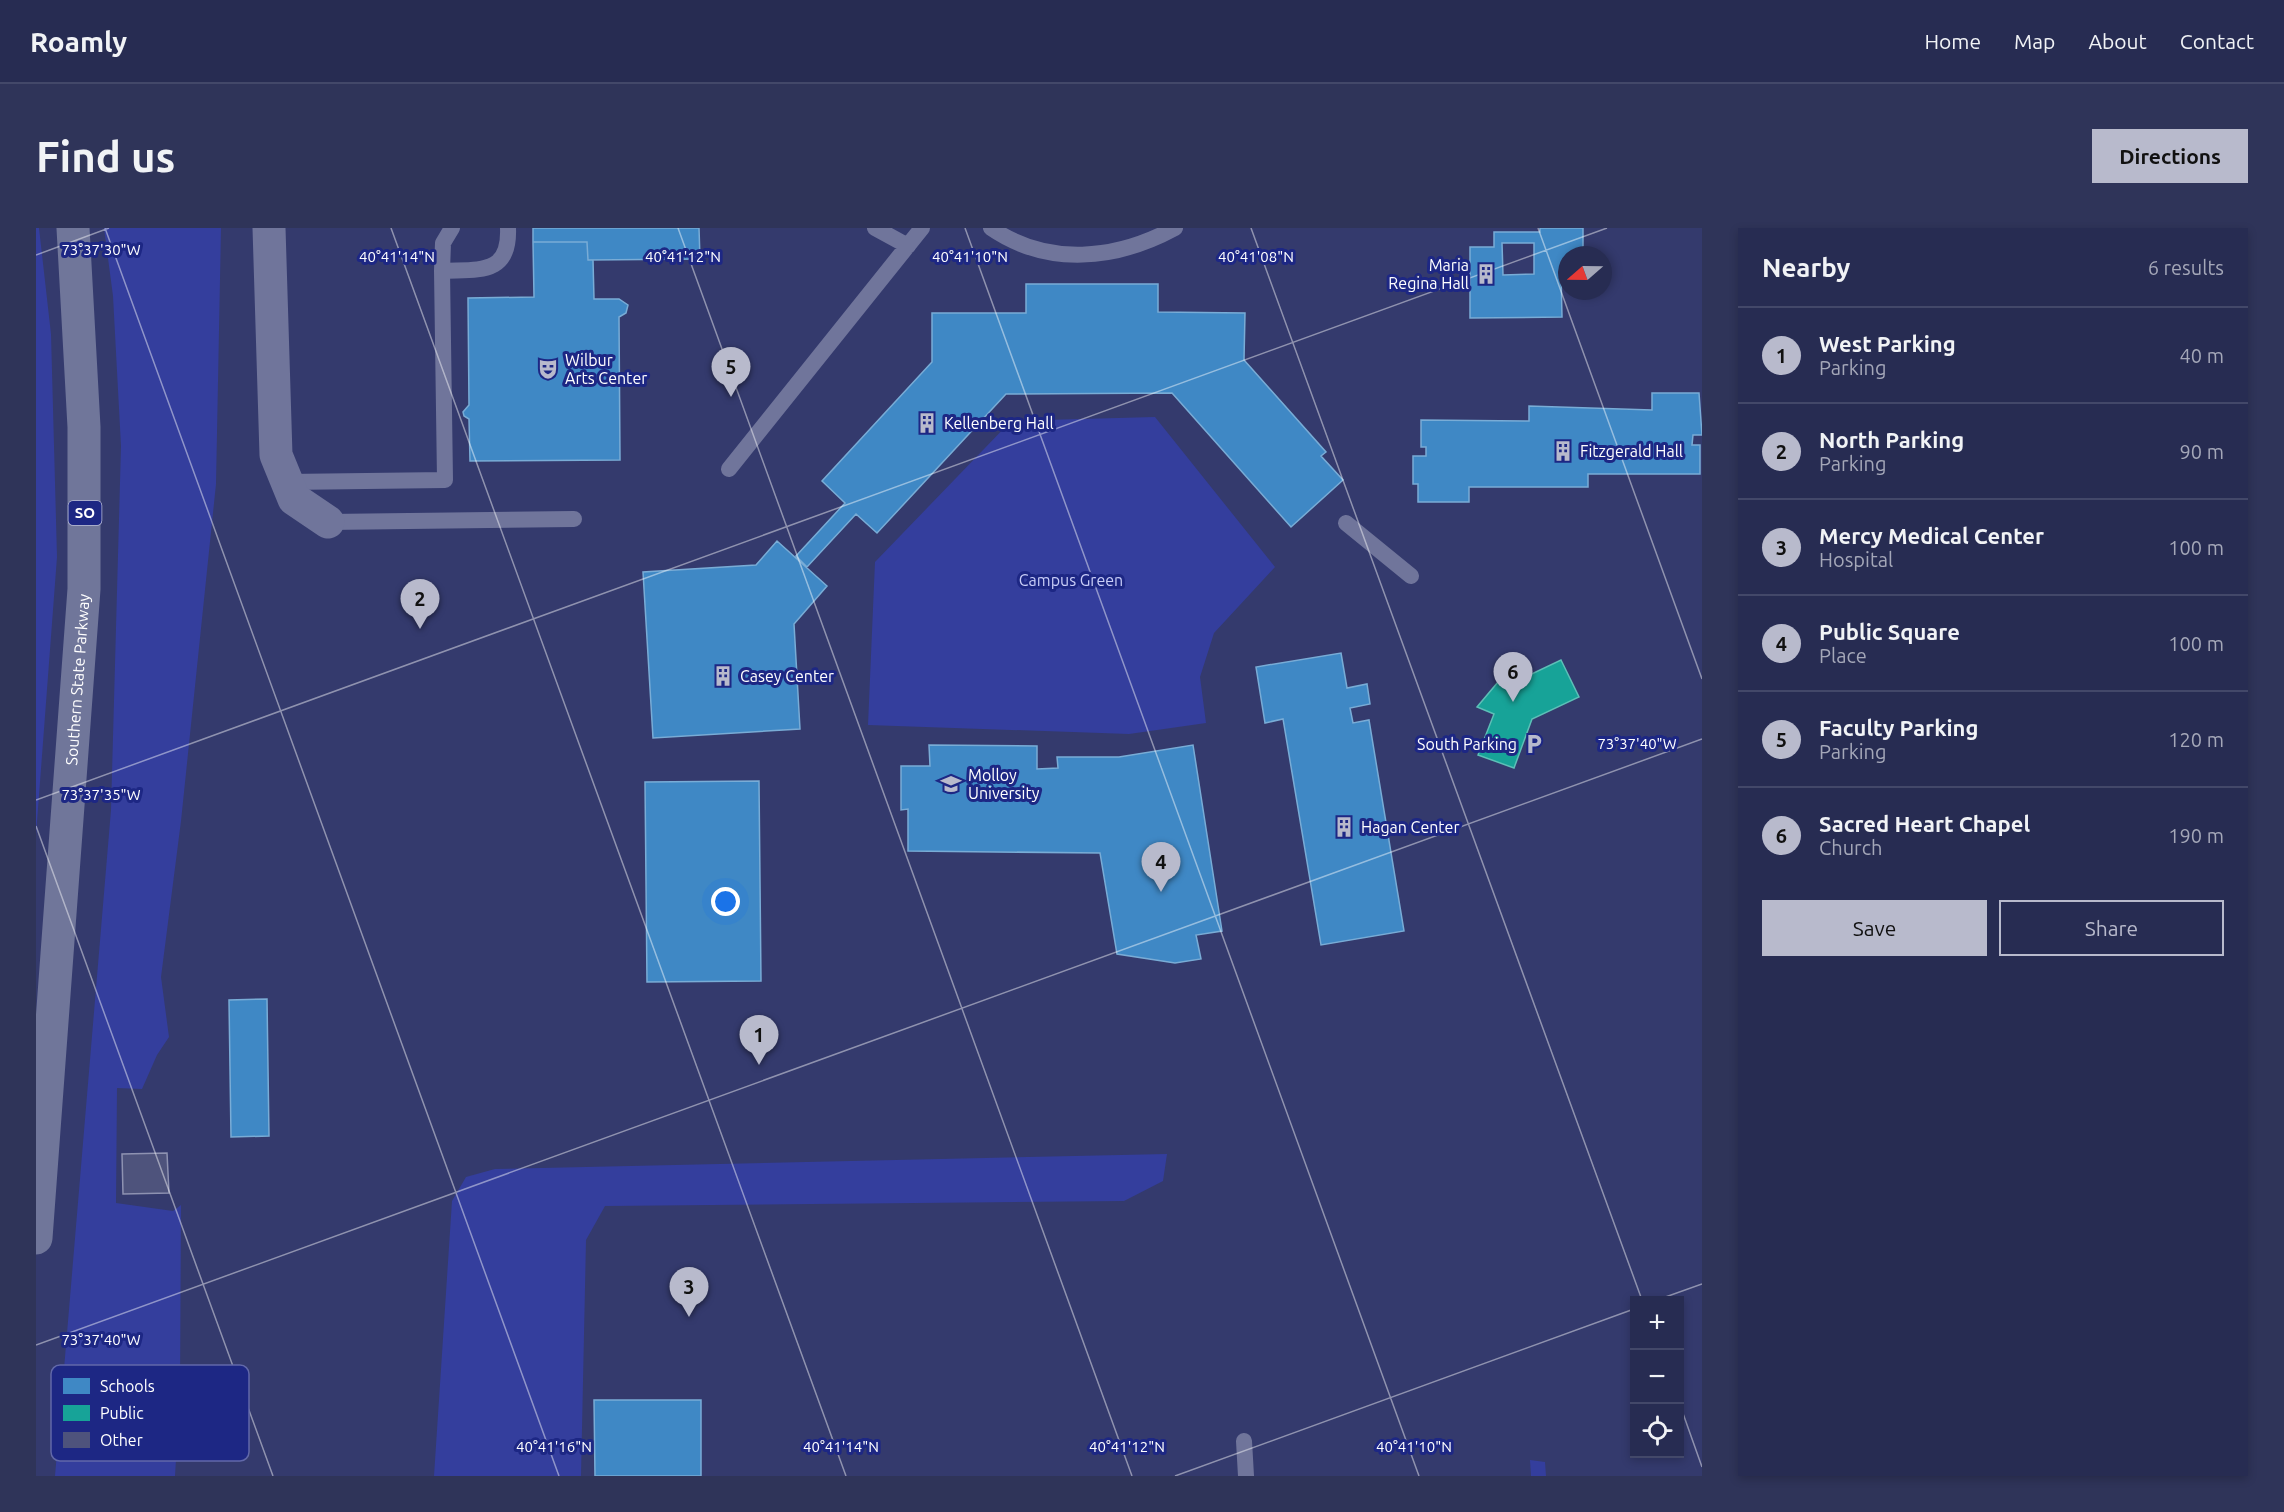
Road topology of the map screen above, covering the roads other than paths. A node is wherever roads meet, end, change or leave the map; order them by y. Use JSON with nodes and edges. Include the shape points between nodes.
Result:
{"nodes":[{"id":1,"x":73,"y":228,"type":"edge"},
{"id":2,"x":269,"y":228,"type":"edge"},
{"id":3,"x":452,"y":228,"type":"edge"},
{"id":4,"x":508,"y":228,"type":"edge"},
{"id":5,"x":875,"y":228,"type":"edge"},
{"id":6,"x":922,"y":228,"type":"edge"},
{"id":7,"x":991,"y":228,"type":"edge"},
{"id":8,"x":1175,"y":228,"type":"edge"},
{"id":9,"x":908,"y":246,"type":"junction"},
{"id":10,"x":442,"y":271,"type":"junction"},
{"id":11,"x":729,"y":469,"type":"dead end"},
{"id":12,"x":287,"y":482,"type":"junction"},
{"id":13,"x":574,"y":519,"type":"dead end"},
{"id":14,"x":328,"y":522,"type":"joint"},
{"id":15,"x":1346,"y":523,"type":"dead end"},
{"id":16,"x":1411,"y":576,"type":"dead end"},
{"id":17,"x":36,"y":1238,"type":"edge"},
{"id":18,"x":1244,"y":1441,"type":"dead end"},
{"id":19,"x":1246,"y":1476,"type":"edge"}],
"edges":[{"from":1,"to":17,"type":"highway","name":"Southern State Parkway","number":"SO","via":[[84,427],[84,589]]},
{"from":2,"to":12,"type":"street","via":[[276,455]]},
{"from":3,"to":10,"type":"lane","via":[[442,243]]},
{"from":4,"to":10,"type":"lane","via":[[503,260],[490,269]]},
{"from":5,"to":9,"type":"lane"},
{"from":6,"to":9,"type":"lane"},
{"from":7,"to":8,"type":"lane","via":[[1009,241],[1064,256],[1121,252]]},
{"from":9,"to":11,"type":"lane"},
{"from":10,"to":12,"type":"lane","via":[[445,480]]},
{"from":12,"to":14,"type":"street","via":[[294,499]]},
{"from":13,"to":14,"type":"lane"},
{"from":15,"to":16,"type":"lane"},
{"from":18,"to":19,"type":"lane"}]}
